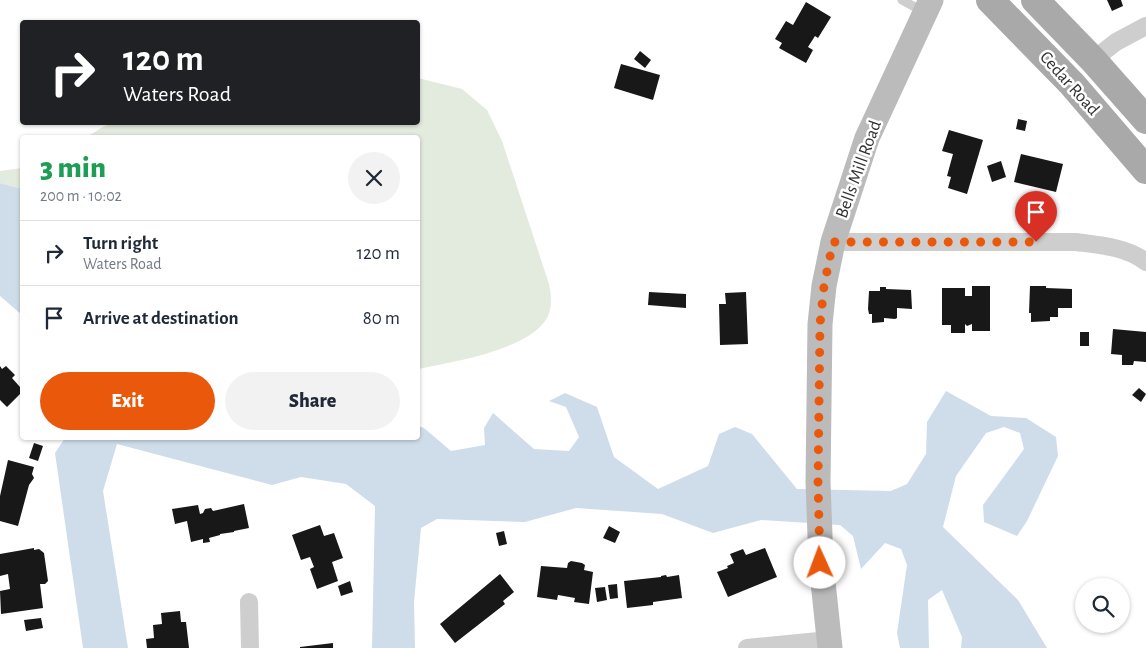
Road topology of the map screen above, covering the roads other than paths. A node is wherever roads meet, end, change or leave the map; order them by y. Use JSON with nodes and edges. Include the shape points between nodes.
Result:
{"nodes":[{"id":1,"x":902,"y":0,"type":"edge"},
{"id":2,"x":990,"y":0,"type":"edge"},
{"id":3,"x":1035,"y":0,"type":"edge"},
{"id":4,"x":928,"y":6,"type":"edge"},
{"id":5,"x":1146,"y":26,"type":"edge"},
{"id":6,"x":1093,"y":60,"type":"junction"},
{"id":7,"x":1146,"y":120,"type":"edge"},
{"id":8,"x":1146,"y":170,"type":"edge"},
{"id":9,"x":833,"y":242,"type":"junction"},
{"id":10,"x":1146,"y":262,"type":"edge"},
{"id":11,"x":248,"y":602,"type":"dead end"},
{"id":12,"x":829,"y":644,"type":"edge"},
{"id":13,"x":250,"y":648,"type":"edge"},
{"id":14,"x":747,"y":648,"type":"edge"}],
"edges":[{"from":1,"to":4,"type":"lane"},
{"from":2,"to":8,"type":"main road","name":"Cedar Road","via":[[1072,84]]},
{"from":3,"to":6,"type":"main road","name":"Cedar Road"},
{"from":4,"to":9,"type":"street","name":"Bells Mill Road","via":[[866,138]]},
{"from":5,"to":6,"type":"street","via":[[1116,42]]},
{"from":6,"to":7,"type":"main road","name":"Cedar Road"},
{"from":9,"to":10,"type":"street","via":[[1076,242],[1125,251]]},
{"from":9,"to":12,"type":"street","name":"Bells Mill Road","via":[[820,324],[818,482],[819,534]]},
{"from":11,"to":13,"type":"street"},
{"from":12,"to":14,"type":"street"}]}
